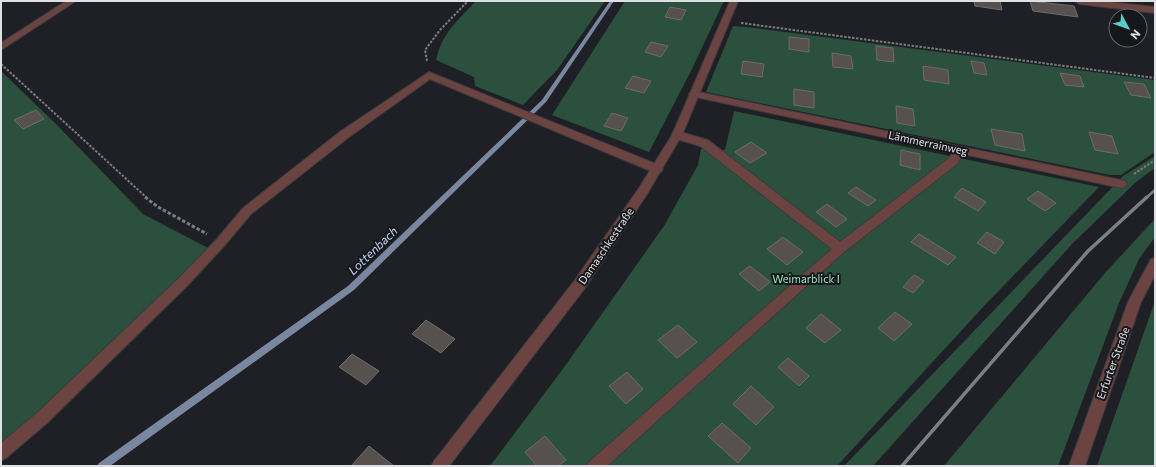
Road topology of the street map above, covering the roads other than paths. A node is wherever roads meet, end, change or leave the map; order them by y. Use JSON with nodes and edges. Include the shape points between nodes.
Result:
{"nodes":[{"id":1,"x":72,"y":1,"type":"edge"},
{"id":2,"x":734,"y":1,"type":"edge"},
{"id":3,"x":1079,"y":1,"type":"edge"},
{"id":4,"x":1155,"y":10,"type":"edge"},
{"id":5,"x":1,"y":47,"type":"edge"},
{"id":6,"x":694,"y":94,"type":"junction"},
{"id":7,"x":676,"y":134,"type":"junction"},
{"id":8,"x":960,"y":150,"type":"junction"},
{"id":9,"x":657,"y":169,"type":"junction"},
{"id":10,"x":1121,"y":184,"type":"road end"},
{"id":11,"x":840,"y":249,"type":"junction"},
{"id":12,"x":1155,"y":263,"type":"edge"},
{"id":13,"x":1,"y":453,"type":"edge"},
{"id":14,"x":438,"y":466,"type":"edge"},
{"id":15,"x":595,"y":466,"type":"edge"},
{"id":16,"x":1077,"y":466,"type":"edge"}],
"edges":[{"from":1,"to":5,"type":"street"},
{"from":2,"to":6,"type":"street","name":"Damaschkestraße"},
{"from":3,"to":4,"type":"street"},
{"from":6,"to":7,"type":"street","name":"Damaschkestraße"},
{"from":6,"to":8,"type":"street","name":"Lämmerrainweg"},
{"from":7,"to":9,"type":"street","name":"Damaschkestraße"},
{"from":7,"to":11,"type":"street","via":[[704,143]]},
{"from":8,"to":10,"type":"street","name":"Lämmerrainweg"},
{"from":8,"to":11,"type":"street","via":[[953,161]]},
{"from":9,"to":13,"type":"street","via":[[429,75],[345,134],[247,211],[184,281],[42,418]]},
{"from":9,"to":14,"type":"street","name":"Damaschkestraße","via":[[580,284]]},
{"from":11,"to":15,"type":"street"},
{"from":12,"to":16,"type":"street","name":"Erfurter Straße","via":[[1135,302]]}]}
